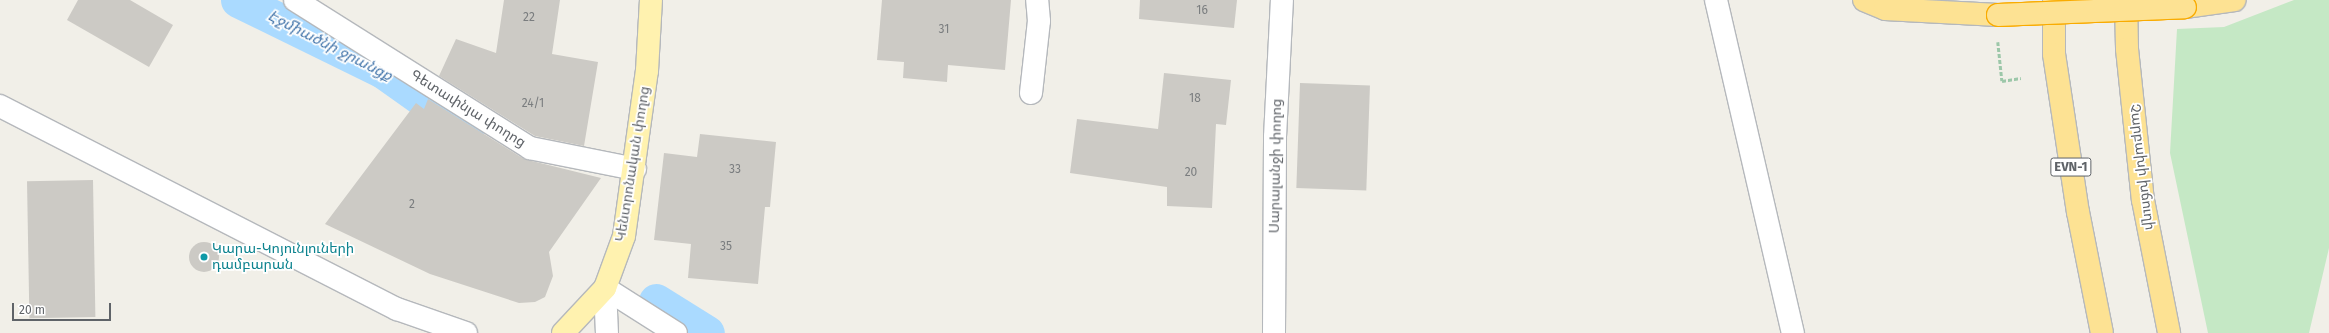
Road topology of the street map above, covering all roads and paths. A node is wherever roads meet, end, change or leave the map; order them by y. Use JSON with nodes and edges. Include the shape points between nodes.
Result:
{"nodes":[{"id":1,"x":295,"y":0,"type":"edge"},
{"id":2,"x":651,"y":0,"type":"edge"},
{"id":3,"x":1037,"y":0,"type":"edge"},
{"id":4,"x":1282,"y":0,"type":"edge"},
{"id":5,"x":1716,"y":0,"type":"edge"},
{"id":6,"x":1864,"y":0,"type":"edge"},
{"id":7,"x":2054,"y":0,"type":"edge"},
{"id":8,"x":2126,"y":0,"type":"edge"},
{"id":9,"x":2236,"y":0,"type":"edge"},
{"id":10,"x":1997,"y":25,"type":"junction"},
{"id":11,"x":2021,"y":78,"type":"dead end"},
{"id":12,"x":1031,"y":93,"type":"dead end"},
{"id":13,"x":0,"y":106,"type":"edge"},
{"id":14,"x":635,"y":169,"type":"junction"},
{"id":15,"x":605,"y":288,"type":"junction"},
{"id":16,"x":466,"y":333,"type":"edge"},
{"id":17,"x":563,"y":333,"type":"edge"},
{"id":18,"x":607,"y":333,"type":"edge"},
{"id":19,"x":676,"y":333,"type":"edge"},
{"id":20,"x":1274,"y":333,"type":"edge"},
{"id":21,"x":1793,"y":333,"type":"edge"},
{"id":22,"x":2102,"y":333,"type":"edge"},
{"id":23,"x":2169,"y":333,"type":"edge"}],
"edges":[{"from":1,"to":14,"type":"street","name":"Գետափնյա փողոց","via":[[530,148]]},
{"from":2,"to":14,"type":"main road","name":"Կենտրոնական փողոց","via":[[647,67]]},
{"from":3,"to":12,"type":"street","via":[[1039,21]]},
{"from":4,"to":20,"type":"street","name":"Սարալանջի փողոց","via":[[1275,137]]},
{"from":5,"to":21,"type":"street"},
{"from":6,"to":10,"type":"highway","via":[[1885,9]]},
{"from":7,"to":22,"type":"highway","number":"EVN-1","via":[[2054,54],[2078,212]]},
{"from":8,"to":23,"type":"highway","name":"Չարբախի խճուղի","via":[[2127,49],[2143,200]]},
{"from":9,"to":10,"type":"highway","bridge":true},
{"from":10,"to":11,"type":"path","via":[[2002,81]]},
{"from":13,"to":16,"type":"street","via":[[397,310]]},
{"from":14,"to":15,"type":"main road","name":"Կենտրոնական փողոց","via":[[624,236]]},
{"from":15,"to":17,"type":"main road","name":"Կենտրոնական փողոց"},
{"from":15,"to":18,"type":"street"},
{"from":15,"to":19,"type":"street"}]}
